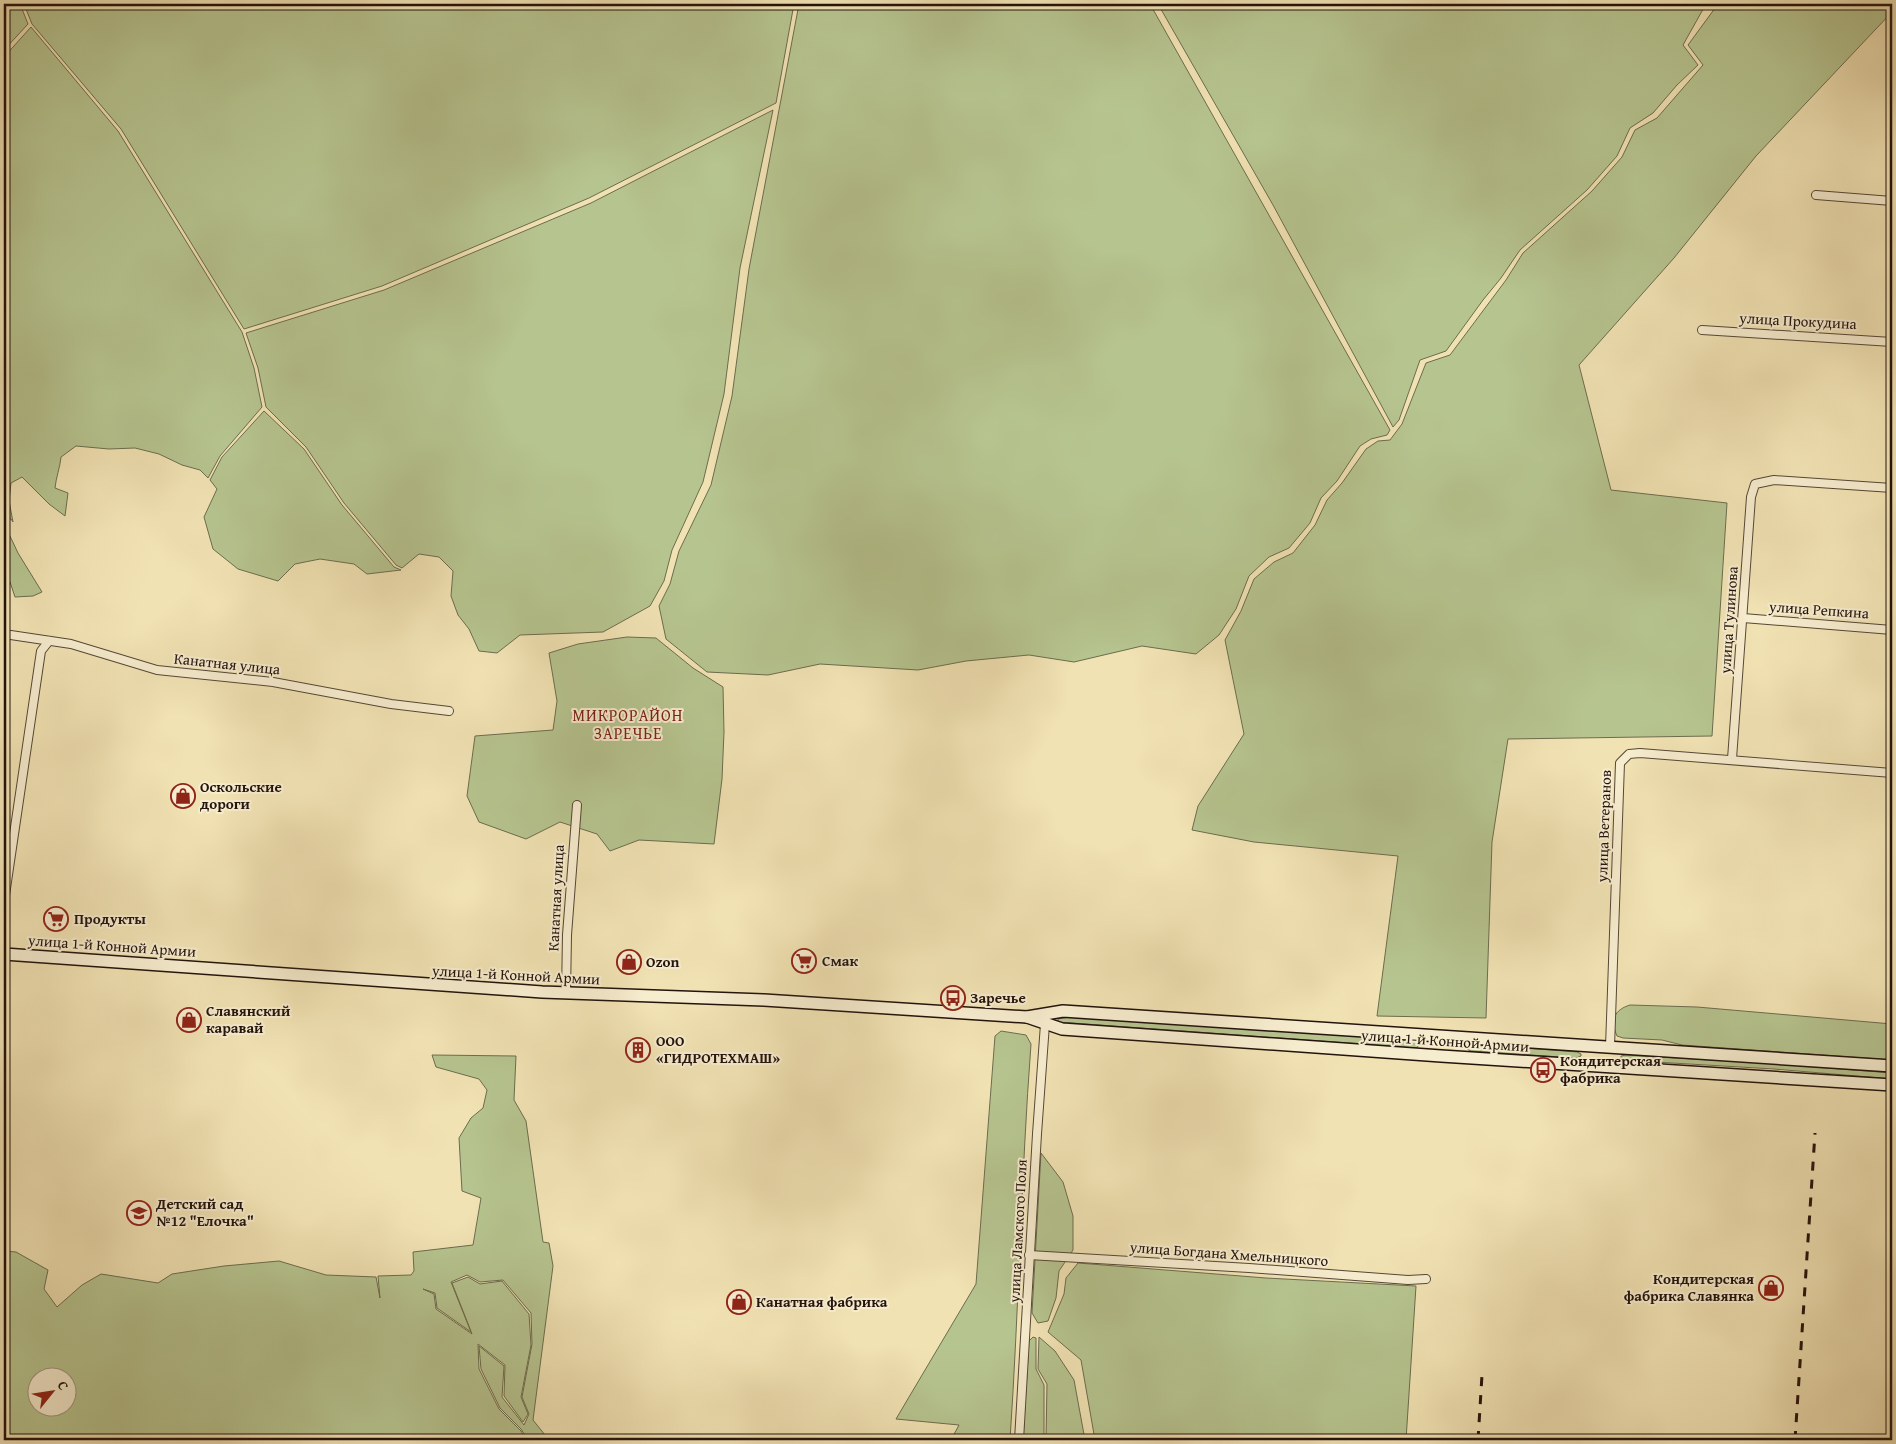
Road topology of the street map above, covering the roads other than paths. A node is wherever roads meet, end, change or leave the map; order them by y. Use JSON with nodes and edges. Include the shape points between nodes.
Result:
{"nodes":[{"id":1,"x":1816,"y":195,"type":"dead end"},
{"id":2,"x":1892,"y":201,"type":"edge"},
{"id":3,"x":1702,"y":330,"type":"dead end"},
{"id":4,"x":1892,"y":342,"type":"edge"},
{"id":5,"x":1892,"y":488,"type":"edge"},
{"id":6,"x":1743,"y":618,"type":"junction"},
{"id":7,"x":1892,"y":630,"type":"edge"},
{"id":8,"x":4,"y":634,"type":"edge"},
{"id":9,"x":49,"y":641,"type":"junction"},
{"id":10,"x":449,"y":711,"type":"dead end"},
{"id":11,"x":1732,"y":759,"type":"junction"},
{"id":12,"x":1892,"y":773,"type":"edge"},
{"id":13,"x":577,"y":805,"type":"dead end"},
{"id":14,"x":4,"y":902,"type":"edge"},
{"id":15,"x":4,"y":954,"type":"edge"},
{"id":16,"x":566,"y":993,"type":"junction"},
{"id":17,"x":1027,"y":1017,"type":"junction"},
{"id":18,"x":1046,"y":1024,"type":"junction"},
{"id":19,"x":1446,"y":1036,"type":"junction"},
{"id":20,"x":1607,"y":1047,"type":"junction"},
{"id":21,"x":1445,"y":1056,"type":"junction"},
{"id":22,"x":1604,"y":1066,"type":"junction"},
{"id":23,"x":1892,"y":1066,"type":"edge"},
{"id":24,"x":1892,"y":1085,"type":"edge"},
{"id":25,"x":1030,"y":1255,"type":"junction"},
{"id":26,"x":1426,"y":1279,"type":"dead end"},
{"id":27,"x":1019,"y":1440,"type":"edge"}],
"edges":[{"from":1,"to":2,"type":"street"},
{"from":3,"to":4,"type":"street","name":"улица Прокудина"},
{"from":5,"to":6,"type":"street","name":"улица Тулинова","via":[[1774,480],[1755,484],[1751,497]]},
{"from":6,"to":7,"type":"street","name":"улица Репкина"},
{"from":6,"to":11,"type":"street","name":"улица Тулинова"},
{"from":8,"to":9,"type":"street","name":"Канатная улица"},
{"from":9,"to":10,"type":"street","name":"Канатная улица","via":[[71,644],[157,670],[272,682]]},
{"from":9,"to":14,"type":"street","via":[[41,651]]},
{"from":11,"to":12,"type":"street","name":"улица Ветеранов"},
{"from":11,"to":20,"type":"street","name":"улица Ветеранов","via":[[1640,753],[1629,754],[1620,763]]},
{"from":13,"to":16,"type":"street","name":"Канатная улица"},
{"from":15,"to":16,"type":"main road","name":"улица 1-й Конной Армии"},
{"from":16,"to":17,"type":"main road","name":"улица 1-й Конной Армии","via":[[774,1000]]},
{"from":17,"to":18,"type":"main road","name":"улица 1-й Конной Армии"},
{"from":17,"to":19,"type":"main road","name":"улица 1-й Конной Армии","via":[[1063,1011]]},
{"from":18,"to":21,"type":"main road","name":"улица 1-й Конной Армии","via":[[1062,1029]]},
{"from":18,"to":25,"type":"street","name":"улица Ламского Поля"},
{"from":19,"to":20,"type":"main road","name":"улица 1-й Конной Армии"},
{"from":19,"to":21,"type":"main road"},
{"from":20,"to":22,"type":"main road"},
{"from":20,"to":23,"type":"main road","name":"улица 1-й Конной Армии"},
{"from":21,"to":22,"type":"main road","name":"улица 1-й Конной Армии"},
{"from":22,"to":24,"type":"main road","name":"улица 1-й Конной Армии"},
{"from":25,"to":26,"type":"street","name":"улица Богдана Хмельницкого"},
{"from":25,"to":27,"type":"street","name":"улица Ламского Поля"}]}
